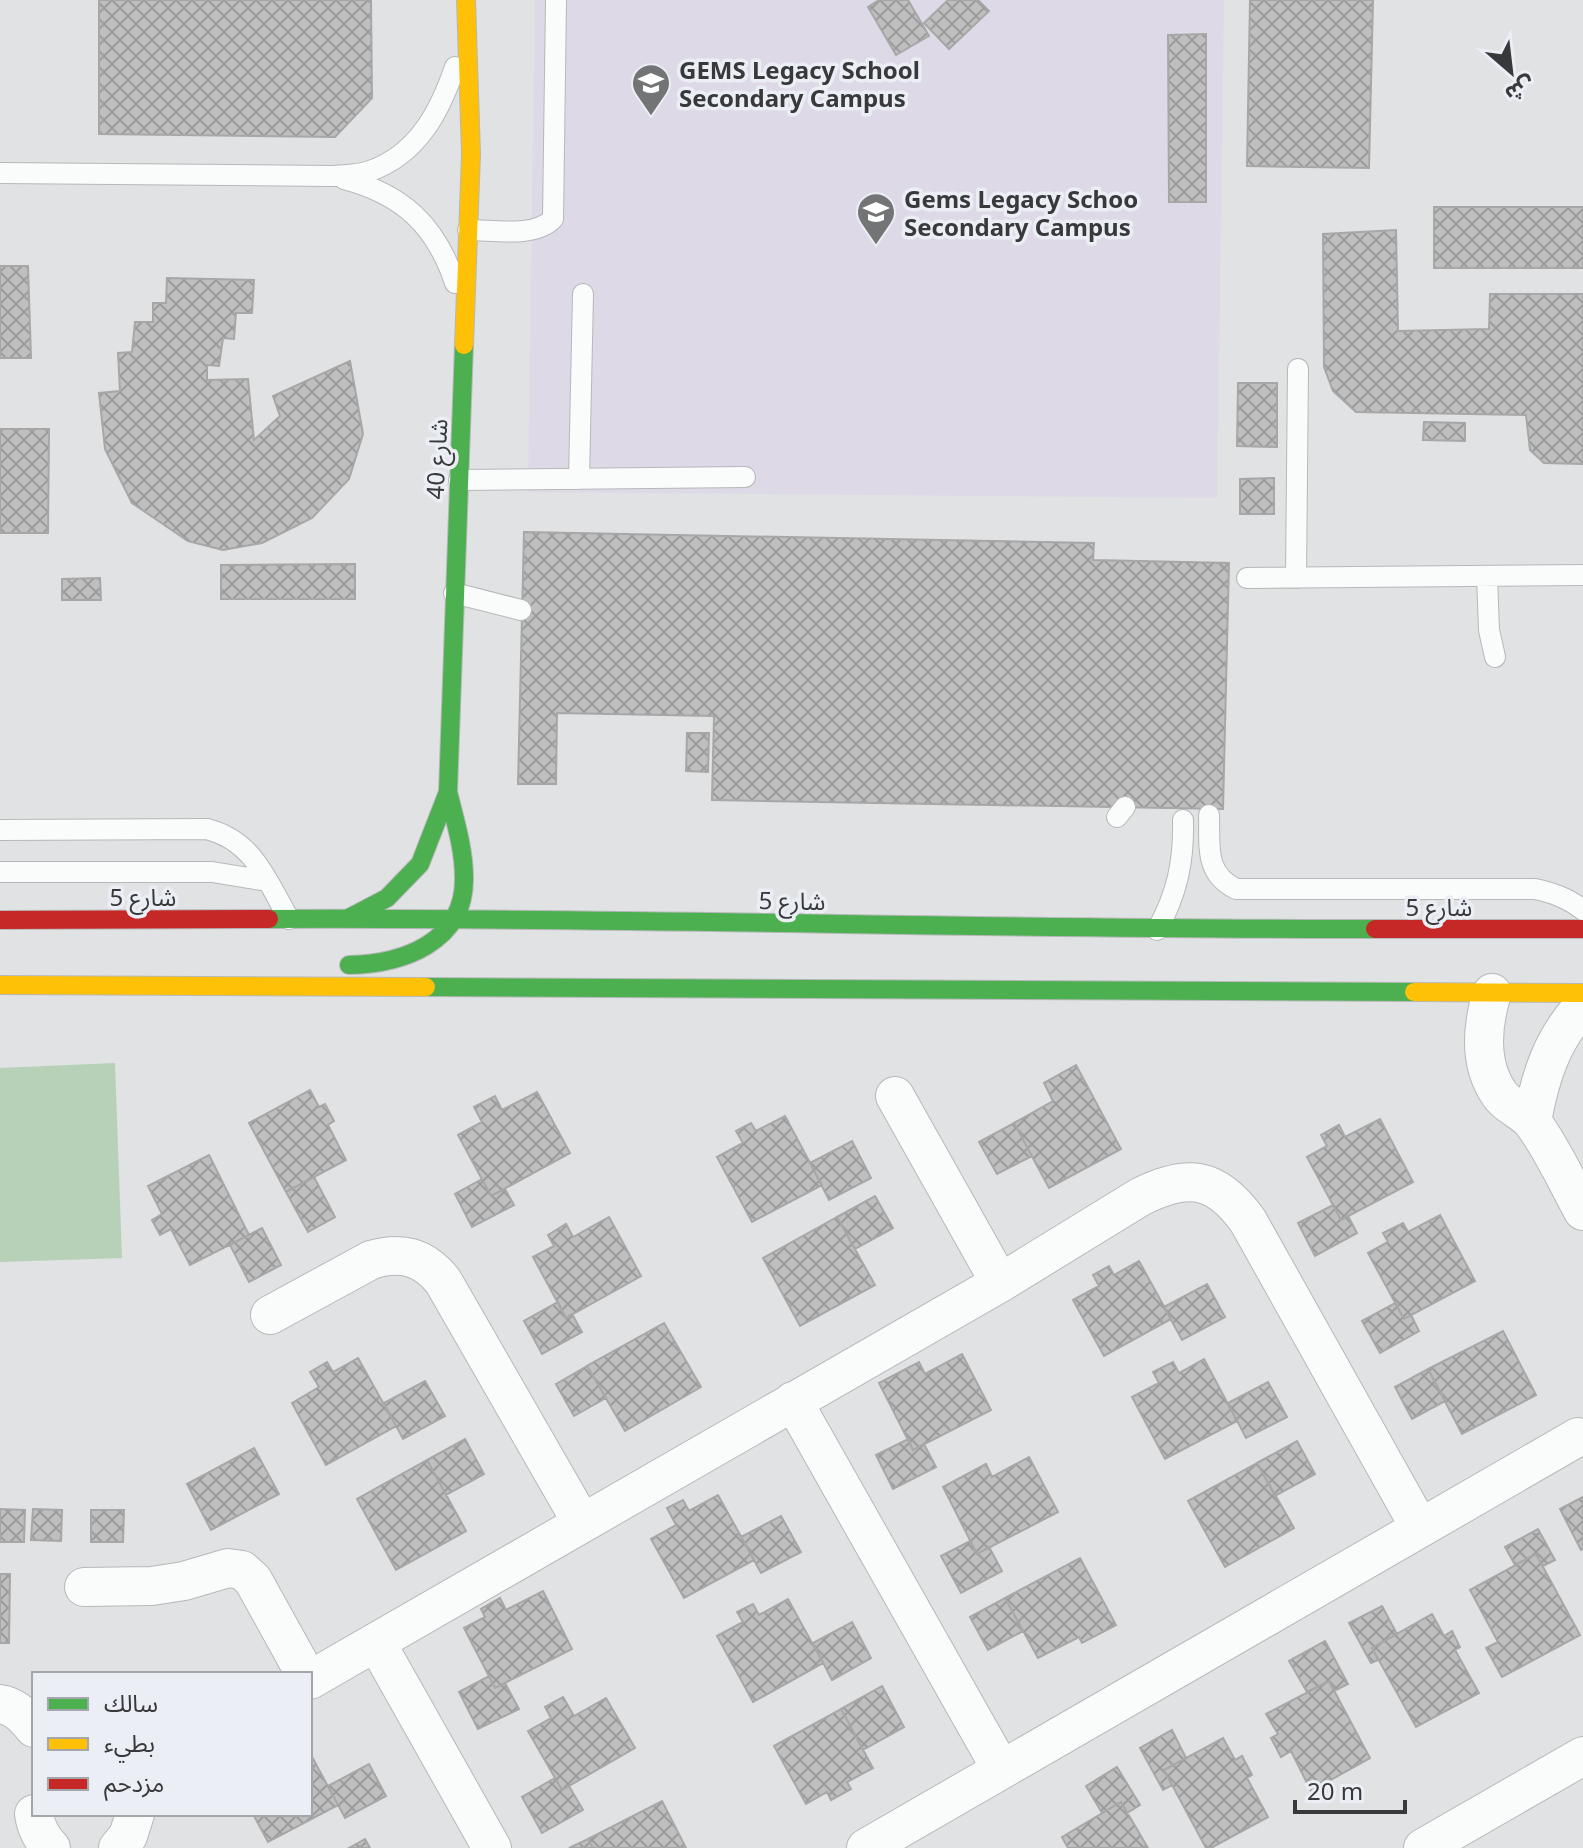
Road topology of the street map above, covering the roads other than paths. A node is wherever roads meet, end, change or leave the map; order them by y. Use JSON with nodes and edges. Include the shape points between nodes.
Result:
{"nodes":[{"id":1,"x":466,"y":0,"type":"edge"},
{"id":2,"x":556,"y":0,"type":"edge"},
{"id":3,"x":467,"y":33,"type":"junction"},
{"id":4,"x":0,"y":173,"type":"edge"},
{"id":5,"x":333,"y":176,"type":"junction"},
{"id":6,"x":468,"y":230,"type":"junction"},
{"id":7,"x":583,"y":294,"type":"dead end"},
{"id":8,"x":466,"y":317,"type":"junction"},
{"id":9,"x":1298,"y":369,"type":"dead end"},
{"id":10,"x":745,"y":477,"type":"dead end"},
{"id":11,"x":579,"y":479,"type":"junction"},
{"id":12,"x":459,"y":480,"type":"junction"},
{"id":13,"x":1583,"y":575,"type":"edge"},
{"id":14,"x":1487,"y":576,"type":"junction"},
{"id":15,"x":1247,"y":578,"type":"dead end"},
{"id":16,"x":1296,"y":578,"type":"junction"},
{"id":17,"x":454,"y":593,"type":"junction"},
{"id":18,"x":521,"y":610,"type":"dead end"},
{"id":19,"x":1495,"y":657,"type":"dead end"},
{"id":20,"x":448,"y":792,"type":"junction"},
{"id":21,"x":1209,"y":815,"type":"dead end"},
{"id":22,"x":1183,"y":820,"type":"dead end"},
{"id":23,"x":0,"y":830,"type":"edge"},
{"id":24,"x":0,"y":872,"type":"edge"},
{"id":25,"x":268,"y":881,"type":"junction"},
{"id":26,"x":1583,"y":910,"type":"edge"},
{"id":27,"x":458,"y":918,"type":"junction"},
{"id":28,"x":289,"y":919,"type":"junction"},
{"id":29,"x":0,"y":920,"type":"edge"},
{"id":30,"x":346,"y":920,"type":"junction"},
{"id":31,"x":1583,"y":929,"type":"edge"},
{"id":32,"x":1157,"y":930,"type":"junction"},
{"id":33,"x":330,"y":965,"type":"dead end"},
{"id":34,"x":32,"y":968,"type":"dead end"},
{"id":35,"x":0,"y":975,"type":"edge"},
{"id":36,"x":1503,"y":984,"type":"junction"},
{"id":37,"x":0,"y":985,"type":"edge"},
{"id":38,"x":1583,"y":993,"type":"edge"},
{"id":39,"x":1583,"y":1006,"type":"edge"},
{"id":40,"x":895,"y":1096,"type":"dead end"},
{"id":41,"x":1532,"y":1121,"type":"junction"},
{"id":42,"x":1583,"y":1211,"type":"edge"},
{"id":43,"x":1000,"y":1283,"type":"junction"},
{"id":44,"x":270,"y":1315,"type":"dead end"},
{"id":45,"x":793,"y":1401,"type":"junction"},
{"id":46,"x":1578,"y":1437,"type":"dead end"},
{"id":47,"x":582,"y":1523,"type":"junction"},
{"id":48,"x":1420,"y":1528,"type":"junction"},
{"id":49,"x":84,"y":1587,"type":"dead end"},
{"id":50,"x":376,"y":1642,"type":"junction"},
{"id":51,"x":304,"y":1672,"type":"edge"},
{"id":52,"x":312,"y":1679,"type":"edge"},
{"id":53,"x":0,"y":1704,"type":"edge"},
{"id":54,"x":32,"y":1726,"type":"edge"},
{"id":55,"x":1583,"y":1756,"type":"edge"},
{"id":56,"x":1001,"y":1769,"type":"junction"},
{"id":57,"x":34,"y":1816,"type":"edge"},
{"id":58,"x":51,"y":1848,"type":"edge"},
{"id":59,"x":492,"y":1848,"type":"edge"},
{"id":60,"x":866,"y":1848,"type":"edge"},
{"id":61,"x":1423,"y":1848,"type":"edge"}],
"edges":[{"from":1,"to":3,"type":"street","name":"شارع 40"},
{"from":2,"to":6,"type":"lane","via":[[553,219],[534,230]]},
{"from":3,"to":5,"type":"lane","via":[[444,100],[426,130],[401,155],[369,171]]},
{"from":3,"to":6,"type":"street","name":"شارع 40"},
{"from":4,"to":5,"type":"lane"},
{"from":5,"to":8,"type":"lane","via":[[373,187],[406,206],[432,234]]},
{"from":6,"to":8,"type":"street","name":"شارع 40"},
{"from":7,"to":11,"type":"lane"},
{"from":8,"to":12,"type":"street","name":"شارع 40"},
{"from":9,"to":16,"type":"lane"},
{"from":10,"to":11,"type":"lane"},
{"from":11,"to":12,"type":"lane"},
{"from":12,"to":17,"type":"street","name":"شارع 40"},
{"from":13,"to":14,"type":"lane"},
{"from":14,"to":16,"type":"lane"},
{"from":14,"to":19,"type":"lane"},
{"from":15,"to":16,"type":"lane"},
{"from":17,"to":18,"type":"lane"},
{"from":17,"to":20,"type":"street","name":"شارع 40"},
{"from":20,"to":27,"type":"street","name":"شارع 40","via":[[463,856]]},
{"from":20,"to":30,"type":"street","via":[[420,864],[387,898]]},
{"from":21,"to":26,"type":"lane","via":[[1214,870],[1236,889],[1535,889],[1555,893]]},
{"from":22,"to":32,"type":"lane","via":[[1179,879]]},
{"from":23,"to":25,"type":"lane","via":[[207,829],[240,842]]},
{"from":24,"to":25,"type":"lane","via":[[212,872]]},
{"from":25,"to":28,"type":"lane"},
{"from":27,"to":30,"type":"street","name":"شارع 5"},
{"from":27,"to":32,"type":"street","name":"شارع 5"},
{"from":27,"to":33,"type":"street","via":[[434,943],[400,959]]},
{"from":28,"to":29,"type":"street","name":"شارع 5"},
{"from":28,"to":30,"type":"street","name":"شارع 5"},
{"from":31,"to":32,"type":"street","name":"شارع 5"},
{"from":34,"to":35,"type":"street"},
{"from":36,"to":37,"type":"street"},
{"from":36,"to":38,"type":"street"},
{"from":36,"to":41,"type":"street","via":[[1484,1020],[1483,1048],[1500,1094]]},
{"from":39,"to":41,"type":"street","via":[[1551,1051]]},
{"from":40,"to":43,"type":"street"},
{"from":41,"to":42,"type":"street"},
{"from":43,"to":45,"type":"street"},
{"from":43,"to":48,"type":"street","via":[[1162,1186],[1187,1182],[1213,1187],[1234,1201],[1248,1221]]},
{"from":44,"to":47,"type":"street","via":[[387,1255],[404,1254],[434,1269]]},
{"from":45,"to":47,"type":"street"},
{"from":45,"to":56,"type":"street"},
{"from":46,"to":48,"type":"street"},
{"from":47,"to":50,"type":"street"},
{"from":48,"to":56,"type":"street"},
{"from":49,"to":51,"type":"street","via":[[152,1586],[228,1568],[242,1570],[253,1580]]},
{"from":50,"to":52,"type":"street"},
{"from":50,"to":59,"type":"street"},
{"from":53,"to":54,"type":"street"},
{"from":55,"to":61,"type":"street"},
{"from":56,"to":60,"type":"street"},
{"from":57,"to":58,"type":"street"}]}
